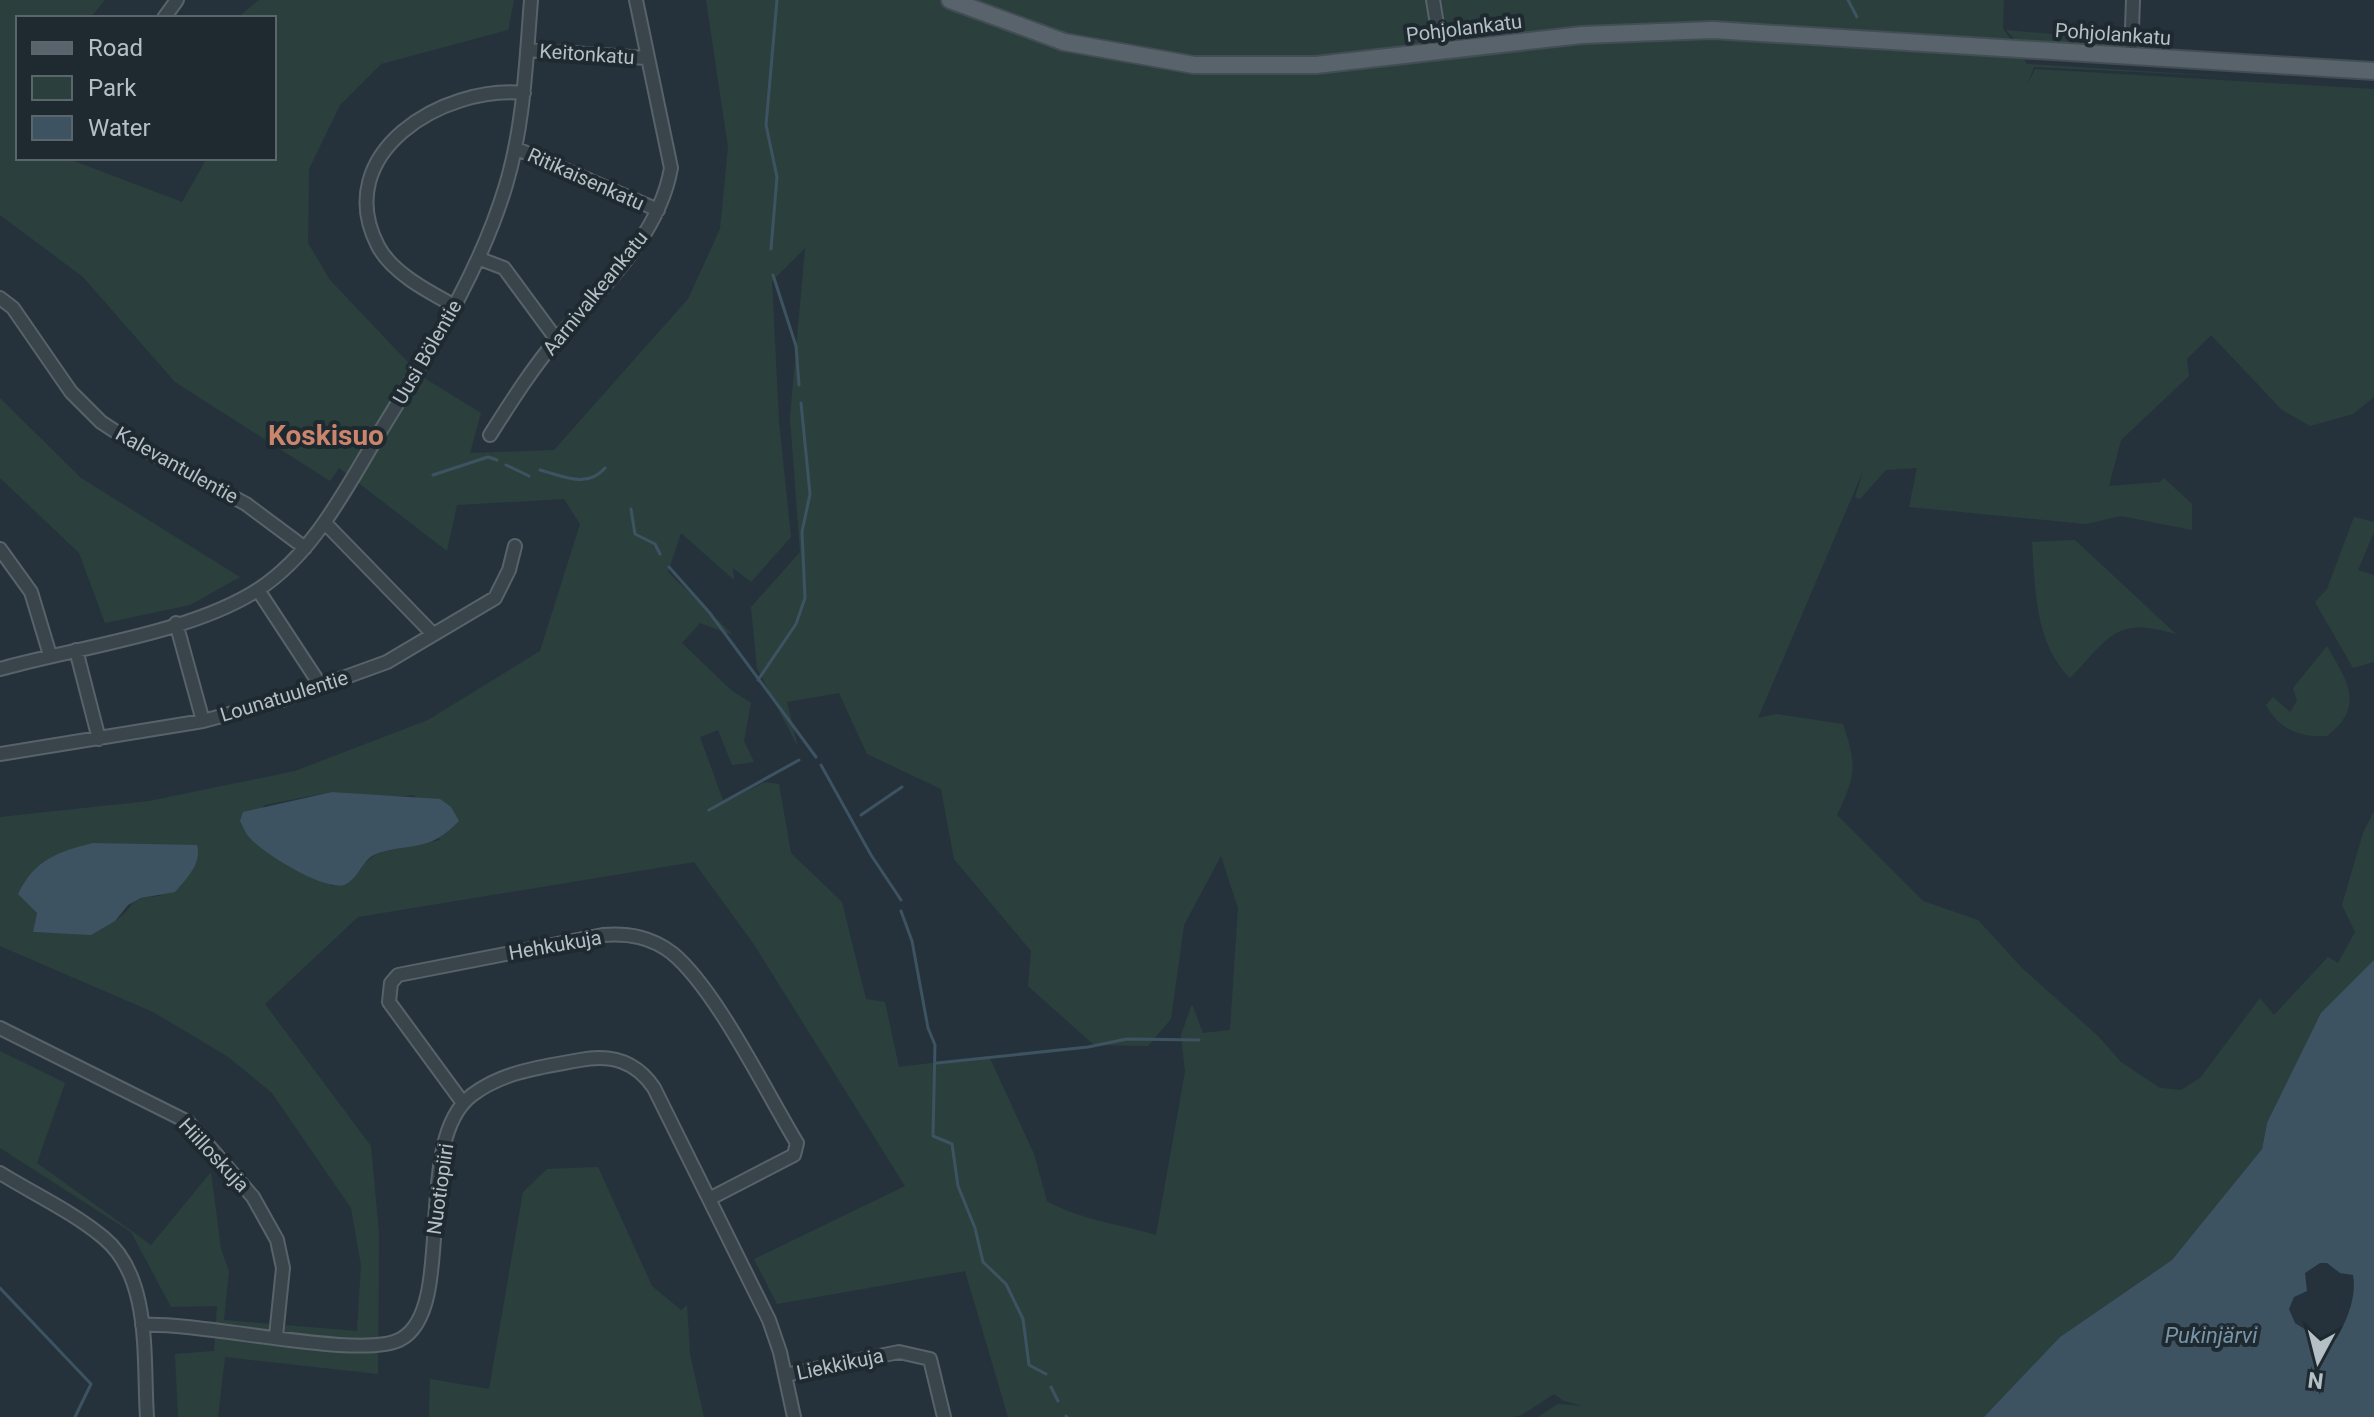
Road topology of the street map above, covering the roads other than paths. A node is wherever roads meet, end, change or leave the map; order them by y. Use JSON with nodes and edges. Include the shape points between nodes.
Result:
{"nodes":[{"id":1,"x":531,"y":0,"type":"edge"},
{"id":2,"x":636,"y":0,"type":"edge"},
{"id":3,"x":950,"y":0,"type":"edge"},
{"id":4,"x":1433,"y":0,"type":"edge"},
{"id":5,"x":2133,"y":0,"type":"edge"},
{"id":6,"x":1441,"y":49,"type":"junction"},
{"id":7,"x":527,"y":50,"type":"junction"},
{"id":8,"x":2131,"y":55,"type":"junction"},
{"id":9,"x":646,"y":58,"type":"junction"},
{"id":10,"x":2374,"y":71,"type":"edge"},
{"id":11,"x":524,"y":93,"type":"junction"},
{"id":12,"x":515,"y":148,"type":"junction"},
{"id":13,"x":658,"y":210,"type":"junction"},
{"id":14,"x":480,"y":259,"type":"junction"},
{"id":15,"x":0,"y":298,"type":"edge"},
{"id":16,"x":455,"y":306,"type":"junction"},
{"id":17,"x":557,"y":340,"type":"junction"},
{"id":18,"x":490,"y":435,"type":"dead end"},
{"id":19,"x":325,"y":523,"type":"junction"},
{"id":20,"x":515,"y":546,"type":"dead end"},
{"id":21,"x":305,"y":548,"type":"junction"},
{"id":22,"x":0,"y":549,"type":"edge"},
{"id":23,"x":258,"y":590,"type":"junction"},
{"id":24,"x":176,"y":623,"type":"junction"},
{"id":25,"x":432,"y":633,"type":"junction"},
{"id":26,"x":76,"y":650,"type":"junction"},
{"id":27,"x":50,"y":655,"type":"junction"},
{"id":28,"x":0,"y":669,"type":"edge"},
{"id":29,"x":321,"y":686,"type":"junction"},
{"id":30,"x":203,"y":721,"type":"junction"},
{"id":31,"x":99,"y":739,"type":"junction"},
{"id":32,"x":0,"y":754,"type":"edge"},
{"id":33,"x":0,"y":1028,"type":"edge"},
{"id":34,"x":463,"y":1103,"type":"junction"},
{"id":35,"x":0,"y":1173,"type":"edge"},
{"id":36,"x":709,"y":1199,"type":"junction"},
{"id":37,"x":142,"y":1325,"type":"junction"},
{"id":38,"x":276,"y":1336,"type":"junction"},
{"id":39,"x":785,"y":1375,"type":"junction"},
{"id":40,"x":147,"y":1417,"type":"edge"},
{"id":41,"x":794,"y":1417,"type":"edge"},
{"id":42,"x":944,"y":1417,"type":"edge"}],
"edges":[{"from":1,"to":7,"type":"street","name":"Uusi Bölentie"},
{"from":2,"to":9,"type":"street","name":"Aarnivalkeankatu"},
{"from":3,"to":6,"type":"main road","name":"Pohjolankatu","via":[[1064,42],[1194,65],[1316,65]]},
{"from":4,"to":6,"type":"street"},
{"from":5,"to":8,"type":"street"},
{"from":6,"to":8,"type":"main road","name":"Pohjolankatu","via":[[1628,30],[1713,30]]},
{"from":7,"to":9,"type":"street","name":"Keitonkatu"},
{"from":7,"to":11,"type":"street","name":"Uusi Bölentie"},
{"from":8,"to":10,"type":"main road","name":"Pohjolankatu"},
{"from":9,"to":13,"type":"street","name":"Aarnivalkeankatu","via":[[671,168]]},
{"from":11,"to":12,"type":"street","name":"Uusi Bölentie"},
{"from":11,"to":16,"type":"street","via":[[486,94],[426,113],[392,141],[373,174],[369,221],[379,248],[400,272]]},
{"from":12,"to":13,"type":"street","name":"Ritikaisenkatu"},
{"from":12,"to":14,"type":"street","name":"Uusi Bölentie"},
{"from":13,"to":17,"type":"street","name":"Aarnivalkeankatu","via":[[607,284]]},
{"from":14,"to":16,"type":"street","name":"Uusi Bölentie"},
{"from":14,"to":17,"type":"street","via":[[504,268]]},
{"from":15,"to":21,"type":"street","name":"Kalevantulentie","via":[[13,308],[71,392],[101,422],[246,504]]},
{"from":16,"to":19,"type":"street","name":"Uusi Bölentie"},
{"from":17,"to":18,"type":"street","name":"Aarnivalkeankatu"},
{"from":19,"to":21,"type":"street","name":"Uusi Bölentie"},
{"from":19,"to":25,"type":"street"},
{"from":20,"to":25,"type":"street","name":"Lounatuulentie","via":[[495,598]]},
{"from":21,"to":23,"type":"street","name":"Uusi Bölentie"},
{"from":22,"to":27,"type":"street","via":[[31,592]]},
{"from":23,"to":24,"type":"street","name":"Uusi Bölentie"},
{"from":23,"to":29,"type":"street"},
{"from":24,"to":26,"type":"street","name":"Uusi Bölentie"},
{"from":24,"to":30,"type":"street"},
{"from":25,"to":29,"type":"street","name":"Lounatuulentie","via":[[387,662]]},
{"from":26,"to":27,"type":"street","name":"Uusi Bölentie"},
{"from":26,"to":31,"type":"street"},
{"from":27,"to":28,"type":"street","name":"Uusi Bölentie"},
{"from":29,"to":30,"type":"street","name":"Lounatuulentie"},
{"from":30,"to":31,"type":"street","name":"Lounatuulentie"},
{"from":31,"to":32,"type":"street","name":"Lounatuulentie"},
{"from":33,"to":38,"type":"street","name":"Hiilloskuja","via":[[188,1122],[253,1197],[277,1240],[283,1268]]},
{"from":34,"to":36,"type":"street","via":[[492,1082],[521,1071],[590,1058],[630,1063],[654,1088]]},
{"from":34,"to":36,"type":"street","name":"Hehkukuja","via":[[389,1002],[391,983],[398,975],[603,935],[630,933],[650,940],[689,970],[797,1143],[794,1155]]},
{"from":34,"to":38,"type":"street","name":"Nuotiopiiri","via":[[445,1142],[427,1298],[414,1329],[399,1341],[374,1346]]},
{"from":35,"to":37,"type":"street","via":[[107,1240],[131,1277]]},
{"from":36,"to":39,"type":"street","via":[[769,1320]]},
{"from":37,"to":38,"type":"street","name":"Nuotiopiiri"},
{"from":37,"to":40,"type":"street"},
{"from":39,"to":41,"type":"street"},
{"from":39,"to":42,"type":"street","name":"Liekkikuja","via":[[915,1353],[930,1359]]}]}
